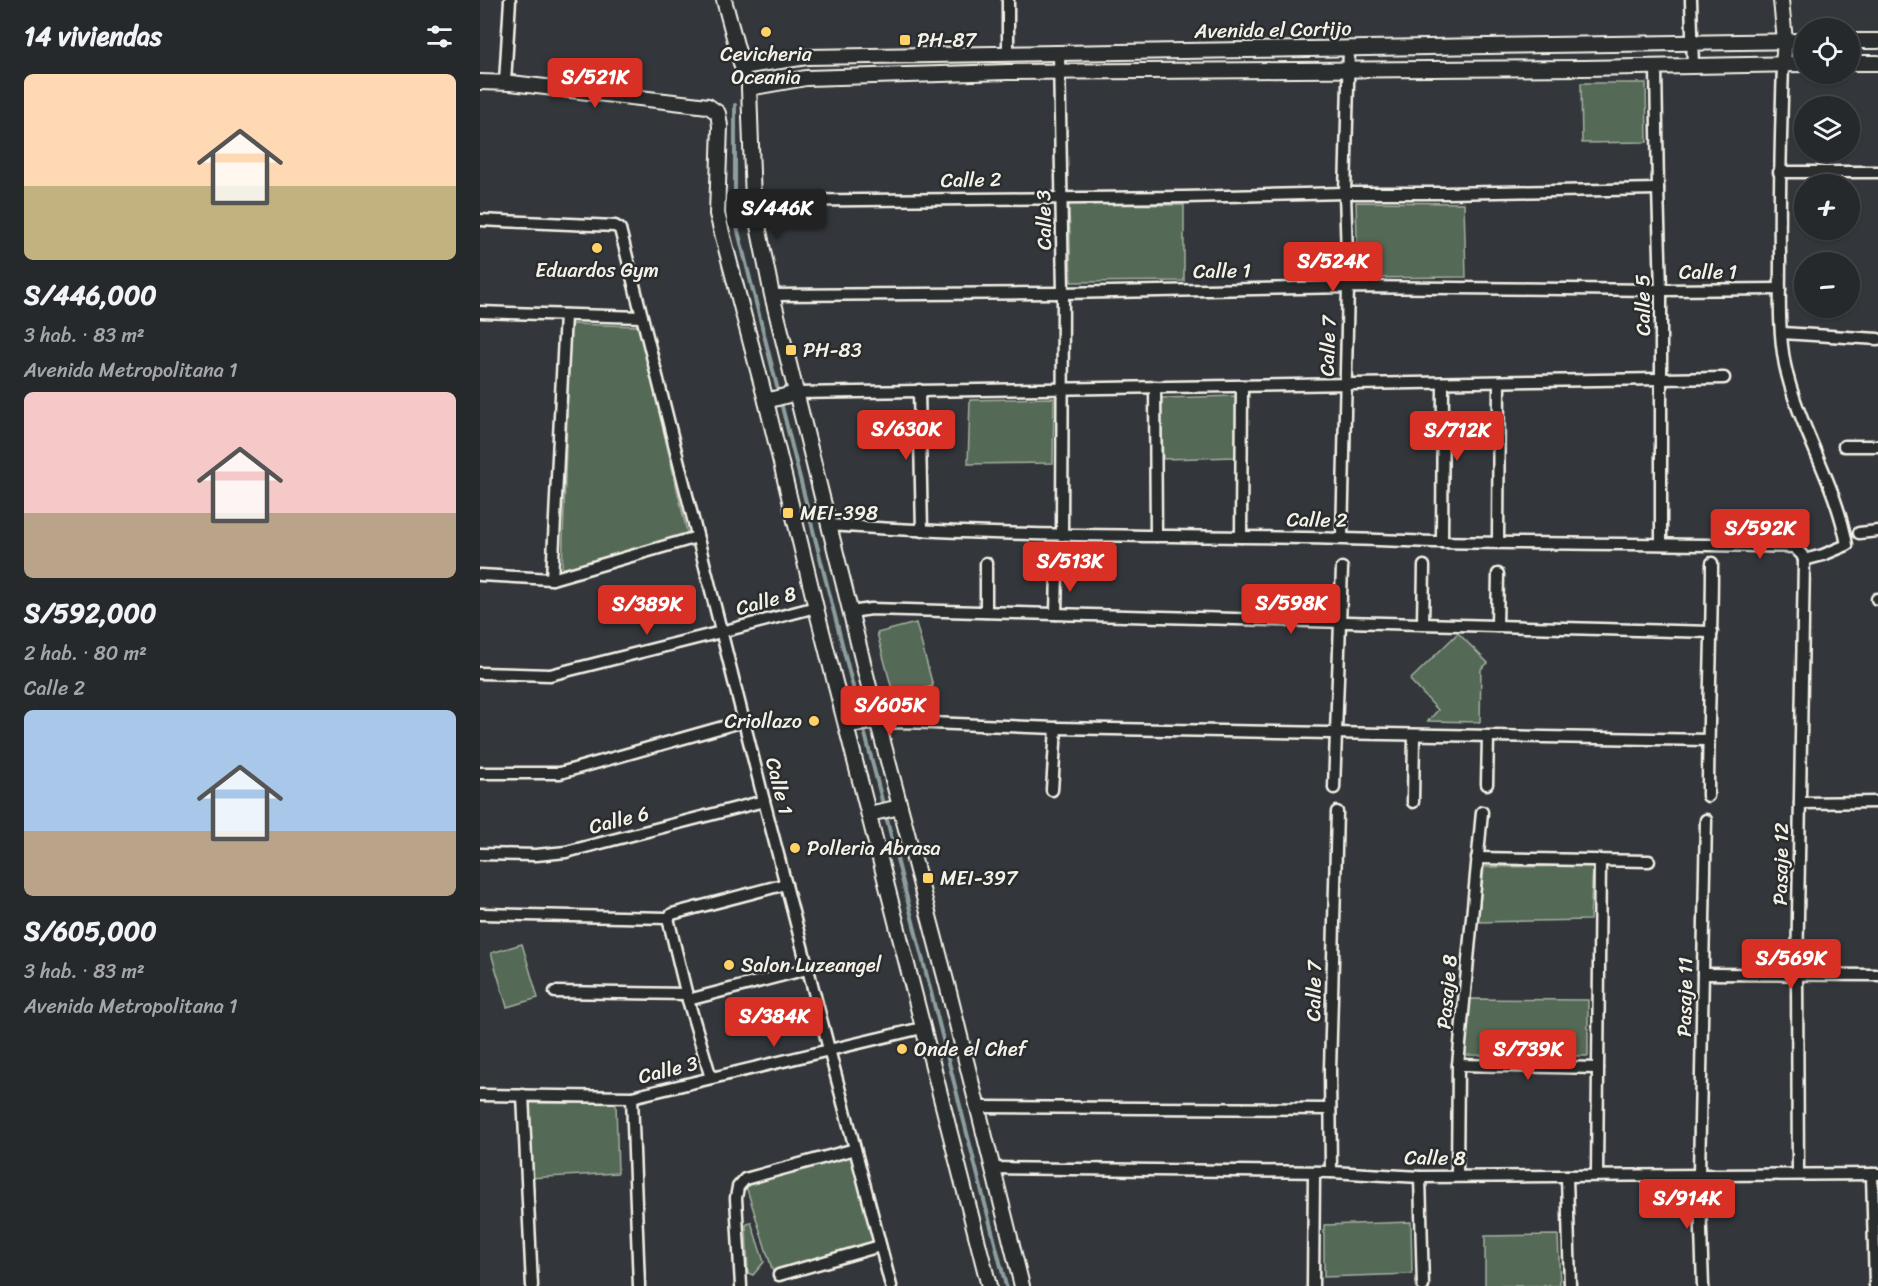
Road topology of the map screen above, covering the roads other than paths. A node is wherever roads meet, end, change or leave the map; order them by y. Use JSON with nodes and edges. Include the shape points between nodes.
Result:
{"nodes":[{"id":1,"x":510,"y":0,"type":"edge"},
{"id":2,"x":724,"y":0,"type":"edge"},
{"id":3,"x":1008,"y":0,"type":"edge"},
{"id":4,"x":1691,"y":0,"type":"edge"},
{"id":5,"x":1781,"y":0,"type":"edge"},
{"id":6,"x":1785,"y":41,"type":"junction"},
{"id":7,"x":1794,"y":41,"type":"edge"},
{"id":8,"x":1860,"y":41,"type":"edge"},
{"id":9,"x":1878,"y":41,"type":"edge"},
{"id":10,"x":1692,"y":44,"type":"junction"},
{"id":11,"x":1349,"y":48,"type":"junction"},
{"id":12,"x":1008,"y":53,"type":"junction"},
{"id":13,"x":1059,"y":53,"type":"junction"},
{"id":14,"x":1860,"y":63,"type":"edge"},
{"id":15,"x":1878,"y":63,"type":"edge"},
{"id":16,"x":1794,"y":64,"type":"edge"},
{"id":17,"x":1783,"y":65,"type":"junction"},
{"id":18,"x":1693,"y":66,"type":"junction"},
{"id":19,"x":742,"y":67,"type":"junction"},
{"id":20,"x":1656,"y":67,"type":"junction"},
{"id":21,"x":1348,"y":69,"type":"junction"},
{"id":22,"x":1059,"y":72,"type":"junction"},
{"id":23,"x":480,"y":82,"type":"edge"},
{"id":24,"x":505,"y":82,"type":"junction"},
{"id":25,"x":749,"y":88,"type":"junction"},
{"id":26,"x":1779,"y":172,"type":"junction"},
{"id":27,"x":1878,"y":172,"type":"edge"},
{"id":28,"x":1658,"y":189,"type":"junction"},
{"id":29,"x":1345,"y":193,"type":"junction"},
{"id":30,"x":1062,"y":197,"type":"junction"},
{"id":31,"x":753,"y":201,"type":"junction"},
{"id":32,"x":480,"y":220,"type":"edge"},
{"id":33,"x":1348,"y":287,"type":"junction"},
{"id":34,"x":1780,"y":289,"type":"junction"},
{"id":35,"x":1661,"y":290,"type":"junction"},
{"id":36,"x":1064,"y":293,"type":"junction"},
{"id":37,"x":772,"y":295,"type":"junction"},
{"id":38,"x":480,"y":312,"type":"edge"},
{"id":39,"x":565,"y":315,"type":"junction"},
{"id":40,"x":642,"y":317,"type":"junction"},
{"id":41,"x":1782,"y":333,"type":"junction"},
{"id":42,"x":1878,"y":339,"type":"edge"},
{"id":43,"x":1724,"y":378,"type":"dead end"},
{"id":44,"x":1661,"y":379,"type":"junction"},
{"id":45,"x":1499,"y":382,"type":"junction"},
{"id":46,"x":1443,"y":383,"type":"junction"},
{"id":47,"x":1345,"y":384,"type":"junction"},
{"id":48,"x":1242,"y":386,"type":"junction"},
{"id":49,"x":1155,"y":387,"type":"junction"},
{"id":50,"x":1064,"y":388,"type":"junction"},
{"id":51,"x":919,"y":390,"type":"junction"},
{"id":52,"x":793,"y":394,"type":"junction"},
{"id":53,"x":769,"y":400,"type":"junction"},
{"id":54,"x":1844,"y":446,"type":"dead end"},
{"id":55,"x":1878,"y":446,"type":"edge"},
{"id":56,"x":829,"y":525,"type":"junction"},
{"id":57,"x":922,"y":531,"type":"junction"},
{"id":58,"x":1878,"y":531,"type":"edge"},
{"id":59,"x":1859,"y":533,"type":"dead end"},
{"id":60,"x":1062,"y":535,"type":"junction"},
{"id":61,"x":1156,"y":536,"type":"junction"},
{"id":62,"x":697,"y":537,"type":"junction"},
{"id":63,"x":1241,"y":537,"type":"junction"},
{"id":64,"x":1342,"y":538,"type":"junction"},
{"id":65,"x":1442,"y":542,"type":"junction"},
{"id":66,"x":1498,"y":542,"type":"junction"},
{"id":67,"x":1661,"y":543,"type":"junction"},
{"id":68,"x":1803,"y":557,"type":"junction"},
{"id":69,"x":986,"y":563,"type":"dead end"},
{"id":70,"x":1712,"y":563,"type":"dead end"},
{"id":71,"x":1424,"y":566,"type":"dead end"},
{"id":72,"x":1342,"y":568,"type":"dead end"},
{"id":73,"x":1057,"y":571,"type":"dead end"},
{"id":74,"x":1498,"y":574,"type":"dead end"},
{"id":75,"x":480,"y":575,"type":"edge"},
{"id":76,"x":552,"y":579,"type":"junction"},
{"id":77,"x":816,"y":607,"type":"junction"},
{"id":78,"x":851,"y":612,"type":"junction"},
{"id":79,"x":986,"y":612,"type":"junction"},
{"id":80,"x":1056,"y":614,"type":"junction"},
{"id":81,"x":1339,"y":622,"type":"junction"},
{"id":82,"x":1423,"y":624,"type":"junction"},
{"id":83,"x":1497,"y":626,"type":"junction"},
{"id":84,"x":721,"y":632,"type":"junction"},
{"id":85,"x":1712,"y":632,"type":"junction"},
{"id":86,"x":480,"y":673,"type":"edge"},
{"id":87,"x":744,"y":722,"type":"junction"},
{"id":88,"x":876,"y":723,"type":"junction"},
{"id":89,"x":850,"y":727,"type":"junction"},
{"id":90,"x":1056,"y":728,"type":"junction"},
{"id":91,"x":1335,"y":734,"type":"junction"},
{"id":92,"x":1414,"y":735,"type":"junction"},
{"id":93,"x":1488,"y":737,"type":"junction"},
{"id":94,"x":1708,"y":740,"type":"junction"},
{"id":95,"x":480,"y":773,"type":"edge"},
{"id":96,"x":1487,"y":784,"type":"dead end"},
{"id":97,"x":1334,"y":788,"type":"dead end"},
{"id":98,"x":1052,"y":790,"type":"dead end"},
{"id":99,"x":1708,"y":796,"type":"dead end"},
{"id":100,"x":764,"y":801,"type":"junction"},
{"id":101,"x":1413,"y":802,"type":"dead end"},
{"id":102,"x":1878,"y":802,"type":"edge"},
{"id":103,"x":1800,"y":803,"type":"junction"},
{"id":104,"x":897,"y":808,"type":"junction"},
{"id":105,"x":1337,"y":812,"type":"dead end"},
{"id":106,"x":1482,"y":812,"type":"dead end"},
{"id":107,"x":872,"y":813,"type":"junction"},
{"id":108,"x":1706,"y":820,"type":"dead end"},
{"id":109,"x":480,"y":854,"type":"edge"},
{"id":110,"x":1477,"y":858,"type":"junction"},
{"id":111,"x":1600,"y":860,"type":"junction"},
{"id":112,"x":1649,"y":861,"type":"dead end"},
{"id":113,"x":786,"y":884,"type":"junction"},
{"id":114,"x":480,"y":914,"type":"edge"},
{"id":115,"x":668,"y":918,"type":"junction"},
{"id":116,"x":807,"y":969,"type":"junction"},
{"id":117,"x":1703,"y":974,"type":"junction"},
{"id":118,"x":1878,"y":975,"type":"edge"},
{"id":119,"x":1797,"y":976,"type":"junction"},
{"id":120,"x":555,"y":992,"type":"dead end"},
{"id":121,"x":687,"y":997,"type":"junction"},
{"id":122,"x":922,"y":1028,"type":"junction"},
{"id":123,"x":828,"y":1049,"type":"junction"},
{"id":124,"x":1458,"y":1065,"type":"junction"},
{"id":125,"x":1598,"y":1068,"type":"junction"},
{"id":126,"x":711,"y":1078,"type":"junction"},
{"id":127,"x":480,"y":1095,"type":"edge"},
{"id":128,"x":523,"y":1095,"type":"junction"},
{"id":129,"x":632,"y":1097,"type":"junction"},
{"id":130,"x":977,"y":1107,"type":"junction"},
{"id":131,"x":1330,"y":1108,"type":"junction"},
{"id":132,"x":855,"y":1149,"type":"junction"},
{"id":133,"x":993,"y":1168,"type":"junction"},
{"id":134,"x":1331,"y":1172,"type":"junction"},
{"id":135,"x":1314,"y":1173,"type":"junction"},
{"id":136,"x":1700,"y":1174,"type":"junction"},
{"id":137,"x":1798,"y":1174,"type":"junction"},
{"id":138,"x":1875,"y":1174,"type":"edge"},
{"id":139,"x":1597,"y":1175,"type":"junction"},
{"id":140,"x":1457,"y":1176,"type":"junction"},
{"id":141,"x":1567,"y":1176,"type":"junction"},
{"id":142,"x":1420,"y":1177,"type":"junction"},
{"id":143,"x":880,"y":1246,"type":"junction"},
{"id":144,"x":779,"y":1275,"type":"dead end"},
{"id":145,"x":532,"y":1286,"type":"edge"},
{"id":146,"x":639,"y":1286,"type":"edge"},
{"id":147,"x":741,"y":1286,"type":"edge"},
{"id":148,"x":891,"y":1286,"type":"edge"},
{"id":149,"x":989,"y":1286,"type":"edge"},
{"id":150,"x":1022,"y":1286,"type":"edge"},
{"id":151,"x":1313,"y":1286,"type":"edge"},
{"id":152,"x":1423,"y":1286,"type":"edge"},
{"id":153,"x":1570,"y":1286,"type":"edge"},
{"id":154,"x":1703,"y":1286,"type":"edge"},
{"id":155,"x":1875,"y":1286,"type":"edge"}],
"edges":[{"from":1,"to":24,"type":"street"},
{"from":2,"to":19,"type":"street"},
{"from":3,"to":12,"type":"street"},
{"from":4,"to":10,"type":"street"},
{"from":5,"to":6,"type":"street"},
{"from":6,"to":7,"type":"street","name":"Avenida el Cortijo"},
{"from":6,"to":10,"type":"street","name":"Avenida el Cortijo"},
{"from":6,"to":17,"type":"street"},
{"from":8,"to":9,"type":"street"},
{"from":10,"to":11,"type":"street","name":"Avenida el Cortijo"},
{"from":10,"to":18,"type":"street"},
{"from":11,"to":13,"type":"street","name":"Avenida el Cortijo"},
{"from":11,"to":21,"type":"street","name":"Calle 7"},
{"from":12,"to":13,"type":"street","name":"Avenida el Cortijo"},
{"from":12,"to":19,"type":"street","name":"Avenida el Cortijo","via":[[807,57]]},
{"from":13,"to":22,"type":"street","name":"Calle 3"},
{"from":14,"to":15,"type":"street"},
{"from":16,"to":17,"type":"street","name":"Avenida el Cortijo"},
{"from":17,"to":18,"type":"street","name":"Avenida el Cortijo"},
{"from":17,"to":26,"type":"street"},
{"from":18,"to":20,"type":"street","name":"Avenida el Cortijo"},
{"from":19,"to":25,"type":"street"},
{"from":20,"to":21,"type":"street","name":"Avenida el Cortijo"},
{"from":20,"to":28,"type":"street","name":"Calle 5"},
{"from":21,"to":22,"type":"street","name":"Avenida el Cortijo"},
{"from":21,"to":29,"type":"street","name":"Calle 7"},
{"from":22,"to":25,"type":"street","name":"Avenida el Cortijo","via":[[806,78]]},
{"from":22,"to":30,"type":"street","name":"Calle 3"},
{"from":23,"to":24,"type":"street"},
{"from":24,"to":53,"type":"street","via":[[708,106],[718,113],[717,214]]},
{"from":25,"to":31,"type":"street"},
{"from":26,"to":27,"type":"street"},
{"from":26,"to":34,"type":"street"},
{"from":28,"to":29,"type":"street","name":"Calle 2"},
{"from":28,"to":35,"type":"street","name":"Calle 5"},
{"from":29,"to":30,"type":"street","name":"Calle 2"},
{"from":29,"to":33,"type":"street","name":"Calle 7"},
{"from":30,"to":31,"type":"street","name":"Calle 2"},
{"from":30,"to":36,"type":"street","name":"Calle 3"},
{"from":31,"to":37,"type":"street"},
{"from":32,"to":40,"type":"street","name":"Calle 1","via":[[615,226],[620,230]]},
{"from":33,"to":35,"type":"street","name":"Calle 1"},
{"from":33,"to":36,"type":"street","name":"Calle 1"},
{"from":33,"to":47,"type":"street","name":"Calle 7"},
{"from":34,"to":35,"type":"street","name":"Calle 1"},
{"from":34,"to":41,"type":"street"},
{"from":35,"to":44,"type":"street","name":"Calle 5"},
{"from":36,"to":37,"type":"street","name":"Calle 1"},
{"from":36,"to":50,"type":"street","name":"Calle 3"},
{"from":37,"to":52,"type":"street"},
{"from":38,"to":39,"type":"street"},
{"from":39,"to":40,"type":"street"},
{"from":39,"to":76,"type":"street"},
{"from":40,"to":62,"type":"street","name":"Calle 1"},
{"from":41,"to":42,"type":"street"},
{"from":41,"to":68,"type":"street","via":[[1791,389],[1844,525],[1847,545],[1823,555]]},
{"from":43,"to":44,"type":"street"},
{"from":44,"to":45,"type":"street"},
{"from":44,"to":67,"type":"street","name":"Calle 5"},
{"from":45,"to":46,"type":"street"},
{"from":45,"to":66,"type":"street"},
{"from":46,"to":47,"type":"street"},
{"from":46,"to":65,"type":"street"},
{"from":47,"to":48,"type":"street"},
{"from":47,"to":64,"type":"street","name":"Calle 7"},
{"from":48,"to":49,"type":"street"},
{"from":48,"to":63,"type":"street"},
{"from":49,"to":50,"type":"street"},
{"from":49,"to":61,"type":"street"},
{"from":50,"to":51,"type":"street"},
{"from":50,"to":60,"type":"street","name":"Calle 3"},
{"from":51,"to":52,"type":"street"},
{"from":51,"to":57,"type":"street"},
{"from":52,"to":53,"type":"street"},
{"from":52,"to":56,"type":"street"},
{"from":53,"to":77,"type":"street"},
{"from":54,"to":55,"type":"street"},
{"from":56,"to":57,"type":"street","name":"Calle 2"},
{"from":56,"to":78,"type":"street"},
{"from":57,"to":60,"type":"street","name":"Calle 2"},
{"from":58,"to":59,"type":"street"},
{"from":60,"to":61,"type":"street","name":"Calle 2"},
{"from":61,"to":63,"type":"street","name":"Calle 2"},
{"from":62,"to":76,"type":"street"},
{"from":62,"to":84,"type":"street","name":"Calle 1"},
{"from":63,"to":64,"type":"street","name":"Calle 2"},
{"from":64,"to":65,"type":"street","name":"Calle 2"},
{"from":65,"to":66,"type":"street","name":"Calle 2"},
{"from":66,"to":67,"type":"street","name":"Calle 2"},
{"from":67,"to":68,"type":"street","name":"Calle 2","via":[[1794,547]]},
{"from":68,"to":103,"type":"street","name":"Pasaje 12"},
{"from":69,"to":79,"type":"street"},
{"from":70,"to":85,"type":"street"},
{"from":71,"to":82,"type":"street"},
{"from":72,"to":81,"type":"street"},
{"from":73,"to":80,"type":"street"},
{"from":74,"to":83,"type":"street"},
{"from":75,"to":76,"type":"street"},
{"from":77,"to":84,"type":"street","name":"Calle 8"},
{"from":77,"to":89,"type":"street"},
{"from":78,"to":79,"type":"street"},
{"from":78,"to":88,"type":"street"},
{"from":79,"to":80,"type":"street"},
{"from":80,"to":81,"type":"street"},
{"from":81,"to":82,"type":"street"},
{"from":81,"to":91,"type":"street"},
{"from":82,"to":83,"type":"street"},
{"from":83,"to":85,"type":"street"},
{"from":84,"to":86,"type":"street","name":"Calle 8","via":[[550,675]]},
{"from":84,"to":87,"type":"street","name":"Calle 1"},
{"from":85,"to":94,"type":"street"},
{"from":87,"to":95,"type":"street","via":[[560,773]]},
{"from":87,"to":100,"type":"street","name":"Calle 1"},
{"from":88,"to":89,"type":"street"},
{"from":88,"to":90,"type":"street"},
{"from":88,"to":104,"type":"street"},
{"from":89,"to":107,"type":"street"},
{"from":90,"to":91,"type":"street"},
{"from":90,"to":98,"type":"street"},
{"from":91,"to":92,"type":"street"},
{"from":91,"to":97,"type":"street"},
{"from":92,"to":93,"type":"street"},
{"from":92,"to":101,"type":"street"},
{"from":93,"to":94,"type":"street"},
{"from":93,"to":96,"type":"street"},
{"from":94,"to":99,"type":"street"},
{"from":100,"to":109,"type":"street","name":"Calle 6","via":[[566,852]]},
{"from":100,"to":113,"type":"street","name":"Calle 1"},
{"from":102,"to":103,"type":"street"},
{"from":103,"to":119,"type":"street","name":"Pasaje 12"},
{"from":104,"to":107,"type":"street"},
{"from":104,"to":130,"type":"street"},
{"from":105,"to":131,"type":"street","name":"Calle 7"},
{"from":106,"to":110,"type":"street","name":"Pasaje 8"},
{"from":107,"to":122,"type":"street"},
{"from":108,"to":117,"type":"street","name":"Pasaje 11"},
{"from":110,"to":111,"type":"street"},
{"from":110,"to":124,"type":"street","name":"Pasaje 8"},
{"from":111,"to":112,"type":"street"},
{"from":111,"to":125,"type":"street"},
{"from":113,"to":115,"type":"street"},
{"from":113,"to":116,"type":"street","name":"Calle 1"},
{"from":114,"to":115,"type":"street"},
{"from":115,"to":121,"type":"street"},
{"from":116,"to":121,"type":"street"},
{"from":116,"to":123,"type":"street","name":"Calle 1"},
{"from":117,"to":119,"type":"street"},
{"from":117,"to":136,"type":"street","name":"Pasaje 11"},
{"from":118,"to":119,"type":"street"},
{"from":119,"to":137,"type":"street","name":"Pasaje 12"},
{"from":120,"to":121,"type":"street"},
{"from":121,"to":126,"type":"street"},
{"from":122,"to":123,"type":"street","name":"Calle 3"},
{"from":122,"to":149,"type":"street"},
{"from":123,"to":126,"type":"street","name":"Calle 3"},
{"from":123,"to":132,"type":"street","name":"Calle 1"},
{"from":124,"to":125,"type":"street"},
{"from":124,"to":140,"type":"street","name":"Pasaje 8"},
{"from":125,"to":139,"type":"street"},
{"from":126,"to":129,"type":"street","name":"Calle 3"},
{"from":127,"to":128,"type":"street","name":"Calle 3"},
{"from":128,"to":129,"type":"street","name":"Calle 3"},
{"from":128,"to":145,"type":"street"},
{"from":129,"to":146,"type":"street"},
{"from":130,"to":131,"type":"street"},
{"from":130,"to":133,"type":"street"},
{"from":131,"to":134,"type":"street","name":"Calle 7"},
{"from":132,"to":143,"type":"street","name":"Calle 1"},
{"from":132,"to":147,"type":"street","via":[[745,1179],[738,1187]]},
{"from":133,"to":135,"type":"street","name":"Calle 8"},
{"from":133,"to":150,"type":"street"},
{"from":134,"to":135,"type":"street","name":"Calle 8"},
{"from":134,"to":142,"type":"street","name":"Calle 8"},
{"from":135,"to":151,"type":"street"},
{"from":136,"to":137,"type":"street","name":"Calle 8"},
{"from":136,"to":139,"type":"street","name":"Calle 8"},
{"from":136,"to":154,"type":"street","name":"Pasaje 11"},
{"from":137,"to":138,"type":"street","name":"Calle 8"},
{"from":138,"to":155,"type":"street"},
{"from":139,"to":141,"type":"street","name":"Calle 8"},
{"from":140,"to":141,"type":"street","name":"Calle 8"},
{"from":140,"to":142,"type":"street","name":"Calle 8"},
{"from":141,"to":153,"type":"street"},
{"from":142,"to":152,"type":"street"},
{"from":143,"to":144,"type":"street"},
{"from":143,"to":148,"type":"street","name":"Calle 1"}]}
